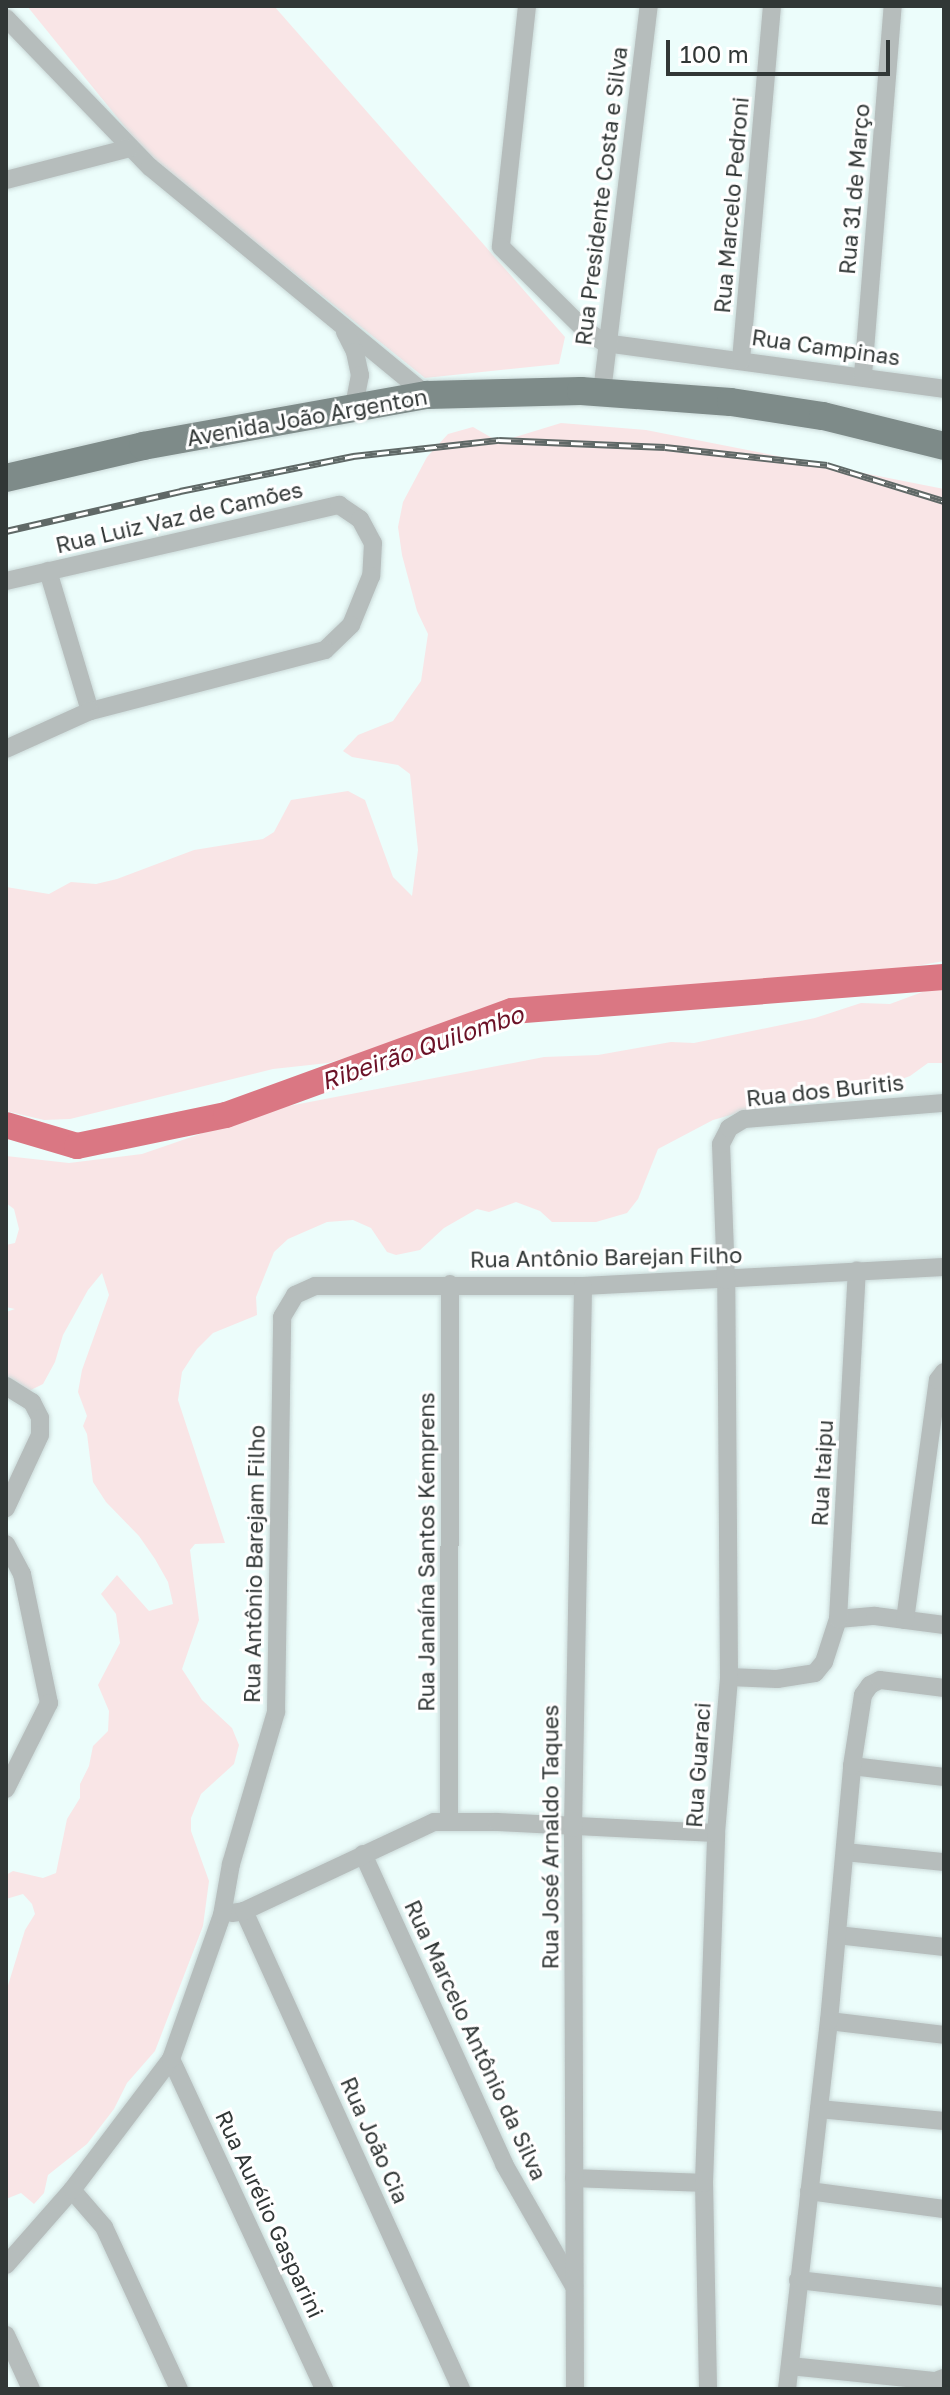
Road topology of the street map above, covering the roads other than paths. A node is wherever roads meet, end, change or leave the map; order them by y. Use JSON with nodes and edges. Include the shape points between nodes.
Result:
{"nodes":[{"id":1,"x":527,"y":6,"type":"edge"},
{"id":2,"x":649,"y":6,"type":"edge"},
{"id":3,"x":772,"y":6,"type":"edge"},
{"id":4,"x":893,"y":6,"type":"edge"},
{"id":5,"x":8,"y":24,"type":"edge"},
{"id":6,"x":130,"y":148,"type":"junction"},
{"id":7,"x":6,"y":180,"type":"edge"},
{"id":8,"x":340,"y":323,"type":"junction"},
{"id":9,"x":605,"y":343,"type":"junction"},
{"id":10,"x":741,"y":360,"type":"junction"},
{"id":11,"x":863,"y":375,"type":"junction"},
{"id":12,"x":944,"y":389,"type":"edge"},
{"id":13,"x":602,"y":392,"type":"junction"},
{"id":14,"x":427,"y":395,"type":"junction"},
{"id":15,"x":354,"y":405,"type":"junction"},
{"id":16,"x":944,"y":446,"type":"edge"},
{"id":17,"x":6,"y":478,"type":"edge"},
{"id":18,"x":48,"y":571,"type":"junction"},
{"id":19,"x":6,"y":581,"type":"edge"},
{"id":20,"x":90,"y":711,"type":"junction"},
{"id":21,"x":6,"y":749,"type":"edge"},
{"id":22,"x":944,"y":1103,"type":"edge"},
{"id":23,"x":721,"y":1144,"type":"joint"},
{"id":24,"x":944,"y":1267,"type":"edge"},
{"id":25,"x":857,"y":1271,"type":"junction"},
{"id":26,"x":726,"y":1280,"type":"junction"},
{"id":27,"x":450,"y":1284,"type":"junction"},
{"id":28,"x":583,"y":1286,"type":"junction"},
{"id":29,"x":282,"y":1317,"type":"joint"},
{"id":30,"x":944,"y":1372,"type":"edge"},
{"id":31,"x":6,"y":1386,"type":"edge"},
{"id":32,"x":6,"y":1508,"type":"edge"},
{"id":33,"x":6,"y":1544,"type":"edge"},
{"id":34,"x":838,"y":1619,"type":"junction"},
{"id":35,"x":905,"y":1620,"type":"junction"},
{"id":36,"x":944,"y":1625,"type":"edge"},
{"id":37,"x":729,"y":1677,"type":"junction"},
{"id":38,"x":944,"y":1688,"type":"edge"},
{"id":39,"x":852,"y":1766,"type":"junction"},
{"id":40,"x":944,"y":1777,"type":"edge"},
{"id":41,"x":6,"y":1789,"type":"edge"},
{"id":42,"x":449,"y":1820,"type":"junction"},
{"id":43,"x":573,"y":1828,"type":"junction"},
{"id":44,"x":716,"y":1833,"type":"junction"},
{"id":45,"x":845,"y":1852,"type":"junction"},
{"id":46,"x":363,"y":1854,"type":"junction"},
{"id":47,"x":944,"y":1862,"type":"edge"},
{"id":48,"x":244,"y":1911,"type":"junction"},
{"id":49,"x":222,"y":1915,"type":"junction"},
{"id":50,"x":837,"y":1935,"type":"junction"},
{"id":51,"x":944,"y":1947,"type":"edge"},
{"id":52,"x":829,"y":2021,"type":"junction"},
{"id":53,"x":944,"y":2035,"type":"edge"},
{"id":54,"x":171,"y":2059,"type":"junction"},
{"id":55,"x":819,"y":2109,"type":"junction"},
{"id":56,"x":944,"y":2121,"type":"edge"},
{"id":57,"x":574,"y":2178,"type":"junction"},
{"id":58,"x":704,"y":2183,"type":"junction"},
{"id":59,"x":72,"y":2190,"type":"junction"},
{"id":60,"x":809,"y":2191,"type":"junction"},
{"id":61,"x":944,"y":2209,"type":"edge"},
{"id":62,"x":6,"y":2265,"type":"edge"},
{"id":63,"x":798,"y":2280,"type":"junction"},
{"id":64,"x":574,"y":2286,"type":"junction"},
{"id":65,"x":944,"y":2297,"type":"edge"},
{"id":66,"x":6,"y":2335,"type":"edge"},
{"id":67,"x":790,"y":2366,"type":"junction"},
{"id":68,"x":944,"y":2378,"type":"edge"},
{"id":69,"x":31,"y":2389,"type":"edge"},
{"id":70,"x":179,"y":2389,"type":"edge"},
{"id":71,"x":324,"y":2389,"type":"edge"},
{"id":72,"x":461,"y":2389,"type":"edge"},
{"id":73,"x":575,"y":2389,"type":"edge"},
{"id":74,"x":708,"y":2389,"type":"edge"},
{"id":75,"x":787,"y":2389,"type":"edge"}],
"edges":[{"from":1,"to":9,"type":"street","via":[[501,247]]},
{"from":2,"to":9,"type":"street","name":"Rua Presidente Costa e Silva"},
{"from":3,"to":10,"type":"street","name":"Rua Marcelo Pedroni"},
{"from":4,"to":11,"type":"street","name":"Rua 31 de Março"},
{"from":5,"to":6,"type":"street"},
{"from":6,"to":7,"type":"street"},
{"from":6,"to":8,"type":"street"},
{"from":8,"to":14,"type":"street"},
{"from":8,"to":15,"type":"street","via":[[360,375]]},
{"from":9,"to":10,"type":"street","name":"Rua Campinas"},
{"from":9,"to":13,"type":"street","name":"Rua Presidente Costa e Silva"},
{"from":10,"to":11,"type":"street","name":"Rua Campinas"},
{"from":11,"to":12,"type":"street","name":"Rua Campinas"},
{"from":13,"to":14,"type":"main road","name":"Avenida João Argenton"},
{"from":13,"to":16,"type":"main road","name":"Avenida João Argenton","via":[[762,406]]},
{"from":14,"to":15,"type":"main road","name":"Avenida João Argenton"},
{"from":15,"to":17,"type":"main road","name":"Avenida João Argenton"},
{"from":18,"to":19,"type":"street","name":"Rua Luiz Vaz de Camões"},
{"from":18,"to":20,"type":"street"},
{"from":18,"to":20,"type":"street","name":"Rua Luiz Vaz de Camões","via":[[339,505],[360,519],[373,543],[371,576],[351,625],[325,650]]},
{"from":20,"to":21,"type":"street"},
{"from":22,"to":23,"type":"street","name":"Rua dos Buritis","via":[[744,1119],[729,1128]]},
{"from":23,"to":26,"type":"street","name":"Rua Guaraci"},
{"from":24,"to":25,"type":"street","name":"Rua Antônio Barejan Filho"},
{"from":25,"to":26,"type":"street","name":"Rua Antônio Barejan Filho"},
{"from":25,"to":34,"type":"street","name":"Rua Itaipu"},
{"from":26,"to":28,"type":"street","name":"Rua Antônio Barejan Filho"},
{"from":26,"to":37,"type":"street","name":"Rua Guaraci"},
{"from":27,"to":28,"type":"street","name":"Rua Antônio Barejan Filho"},
{"from":27,"to":29,"type":"street","name":"Rua Antônio Barejan Filho","via":[[315,1286],[295,1295]]},
{"from":27,"to":42,"type":"street","name":"Rua Janaína Santos Kemprens"},
{"from":28,"to":43,"type":"street","name":"Rua José Arnaldo Taques"},
{"from":29,"to":49,"type":"street","name":"Rua Antônio Barejam Filho","via":[[276,1712],[231,1864]]},
{"from":30,"to":35,"type":"street","via":[[938,1380]]},
{"from":31,"to":32,"type":"street","via":[[32,1402],[40,1418],[40,1435]]},
{"from":33,"to":41,"type":"street","via":[[22,1574],[49,1703]]},
{"from":34,"to":35,"type":"street"},
{"from":34,"to":37,"type":"street","name":"Rua Itaipu","via":[[815,1673],[777,1679]]},
{"from":35,"to":36,"type":"street"},
{"from":37,"to":44,"type":"street","name":"Rua Guaraci"},
{"from":38,"to":39,"type":"street","via":[[880,1680],[870,1685],[863,1695]]},
{"from":39,"to":40,"type":"street"},
{"from":39,"to":45,"type":"street"},
{"from":42,"to":43,"type":"street"},
{"from":42,"to":46,"type":"street"},
{"from":43,"to":44,"type":"street"},
{"from":43,"to":57,"type":"street","name":"Rua José Arnaldo Taques"},
{"from":44,"to":58,"type":"street","name":"Rua Guaraci"},
{"from":45,"to":47,"type":"street"},
{"from":45,"to":50,"type":"street"},
{"from":46,"to":48,"type":"street"},
{"from":46,"to":64,"type":"street","name":"Rua Marcelo Antônio da Silva","via":[[504,2164]]},
{"from":48,"to":49,"type":"street"},
{"from":48,"to":72,"type":"street","name":"Rua João Cia"},
{"from":49,"to":54,"type":"street","name":"Rua Antônio Barejam Filho"},
{"from":50,"to":51,"type":"street"},
{"from":50,"to":52,"type":"street"},
{"from":52,"to":53,"type":"street"},
{"from":52,"to":55,"type":"street"},
{"from":54,"to":59,"type":"street","name":"Rua Antônio Barejam Filho"},
{"from":54,"to":71,"type":"street","name":"Rua Aurélio Gasparini"},
{"from":55,"to":56,"type":"street"},
{"from":55,"to":60,"type":"street"},
{"from":57,"to":58,"type":"street"},
{"from":57,"to":64,"type":"street","name":"Rua José Arnaldo Taques"},
{"from":58,"to":74,"type":"street","name":"Rua Guaraci"},
{"from":59,"to":62,"type":"street","name":"Rua Antônio Barejam Filho"},
{"from":59,"to":70,"type":"street","via":[[104,2227]]},
{"from":60,"to":61,"type":"street"},
{"from":60,"to":63,"type":"street"},
{"from":63,"to":65,"type":"street"},
{"from":63,"to":67,"type":"street"},
{"from":64,"to":73,"type":"street","name":"Rua José Arnaldo Taques"},
{"from":66,"to":69,"type":"street"},
{"from":67,"to":68,"type":"street"},
{"from":67,"to":75,"type":"street"}]}
